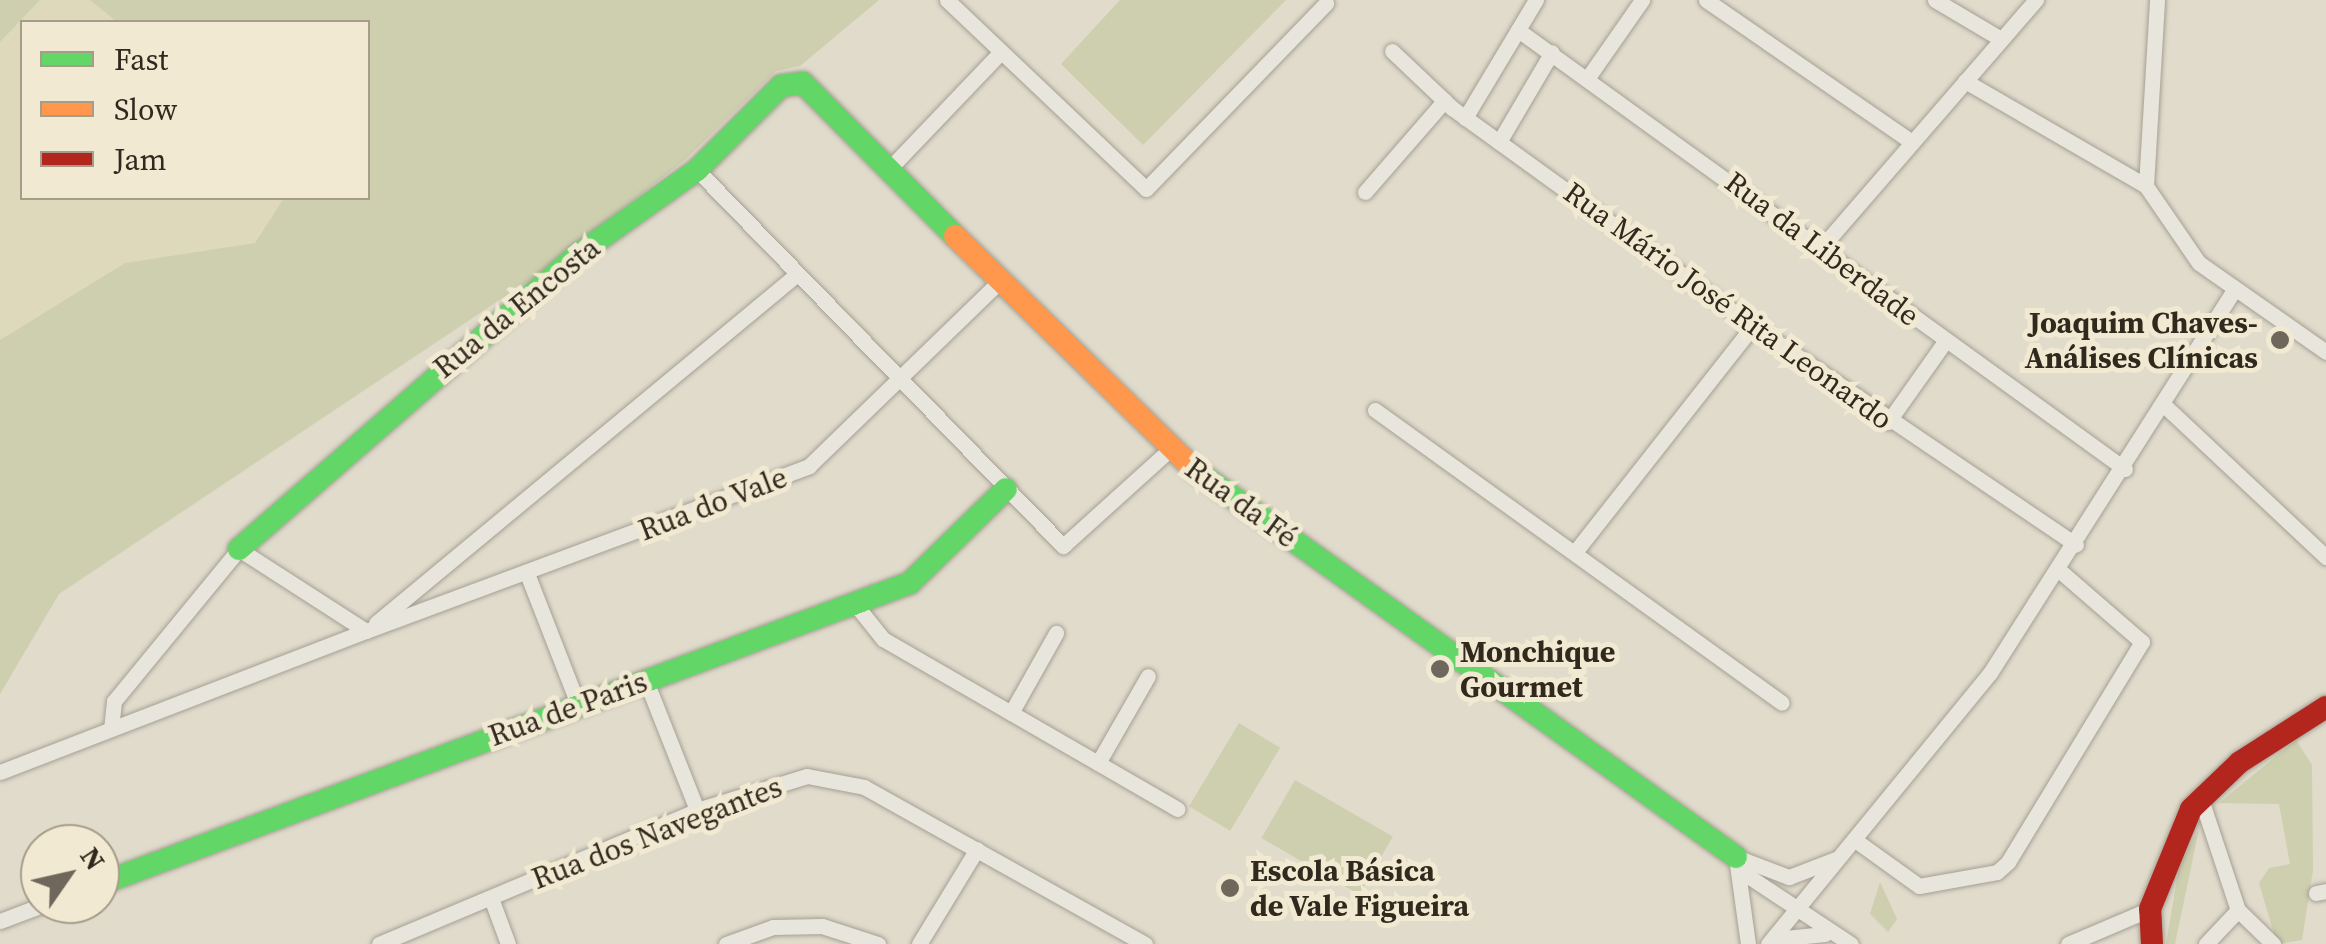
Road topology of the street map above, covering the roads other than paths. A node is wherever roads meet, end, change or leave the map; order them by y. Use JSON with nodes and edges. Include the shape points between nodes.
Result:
{"nodes":[{"id":1,"x":946,"y":0,"type":"edge"},
{"id":2,"x":1536,"y":0,"type":"edge"},
{"id":3,"x":1642,"y":0,"type":"edge"},
{"id":4,"x":1706,"y":0,"type":"edge"},
{"id":5,"x":1935,"y":0,"type":"edge"},
{"id":6,"x":2036,"y":0,"type":"edge"},
{"id":7,"x":2157,"y":0,"type":"edge"},
{"id":8,"x":1326,"y":3,"type":"dead end"},
{"id":9,"x":1518,"y":30,"type":"junction"},
{"id":10,"x":2002,"y":40,"type":"junction"},
{"id":11,"x":1392,"y":52,"type":"dead end"},
{"id":12,"x":1552,"y":52,"type":"junction"},
{"id":13,"x":1000,"y":53,"type":"junction"},
{"id":14,"x":1588,"y":76,"type":"junction"},
{"id":15,"x":1965,"y":81,"type":"junction"},
{"id":16,"x":803,"y":83,"type":"joint"},
{"id":17,"x":1444,"y":101,"type":"junction"},
{"id":18,"x":1466,"y":118,"type":"junction"},
{"id":19,"x":1499,"y":142,"type":"junction"},
{"id":20,"x":1912,"y":142,"type":"junction"},
{"id":21,"x":890,"y":168,"type":"junction"},
{"id":22,"x":697,"y":170,"type":"junction"},
{"id":23,"x":2146,"y":186,"type":"junction"},
{"id":24,"x":1364,"y":192,"type":"dead end"},
{"id":25,"x":1820,"y":249,"type":"junction"},
{"id":26,"x":796,"y":275,"type":"junction"},
{"id":27,"x":1000,"y":281,"type":"junction"},
{"id":28,"x":2234,"y":290,"type":"junction"},
{"id":29,"x":1752,"y":326,"type":"junction"},
{"id":30,"x":1946,"y":340,"type":"junction"},
{"id":31,"x":2326,"y":352,"type":"edge"},
{"id":32,"x":901,"y":378,"type":"junction"},
{"id":33,"x":2165,"y":406,"type":"junction"},
{"id":34,"x":1375,"y":410,"type":"dead end"},
{"id":35,"x":1888,"y":422,"type":"junction"},
{"id":36,"x":1168,"y":451,"type":"junction"},
{"id":37,"x":2125,"y":469,"type":"junction"},
{"id":38,"x":1006,"y":489,"type":"junction"},
{"id":39,"x":2076,"y":545,"type":"junction"},
{"id":40,"x":239,"y":549,"type":"junction"},
{"id":41,"x":1575,"y":552,"type":"junction"},
{"id":42,"x":2326,"y":557,"type":"edge"},
{"id":43,"x":2060,"y":571,"type":"junction"},
{"id":44,"x":528,"y":576,"type":"junction"},
{"id":45,"x":855,"y":604,"type":"junction"},
{"id":46,"x":366,"y":631,"type":"junction"},
{"id":47,"x":1056,"y":633,"type":"dead end"},
{"id":48,"x":1148,"y":676,"type":"dead end"},
{"id":49,"x":646,"y":681,"type":"junction"},
{"id":50,"x":1782,"y":702,"type":"dead end"},
{"id":51,"x":578,"y":704,"type":"junction"},
{"id":52,"x":2326,"y":707,"type":"edge"},
{"id":53,"x":1011,"y":713,"type":"junction"},
{"id":54,"x":112,"y":728,"type":"junction"},
{"id":55,"x":1098,"y":762,"type":"junction"},
{"id":56,"x":0,"y":772,"type":"edge"},
{"id":57,"x":2201,"y":799,"type":"junction"},
{"id":58,"x":696,"y":810,"type":"junction"},
{"id":59,"x":1178,"y":810,"type":"dead end"},
{"id":60,"x":1855,"y":840,"type":"junction"},
{"id":61,"x":977,"y":849,"type":"junction"},
{"id":62,"x":1842,"y":856,"type":"junction"},
{"id":63,"x":1737,"y":864,"type":"junction"},
{"id":64,"x":120,"y":876,"type":"edge"},
{"id":65,"x":491,"y":898,"type":"junction"},
{"id":66,"x":2150,"y":908,"type":"junction"},
{"id":67,"x":2238,"y":910,"type":"junction"},
{"id":68,"x":1796,"y":912,"type":"junction"},
{"id":69,"x":1845,"y":941,"type":"edge"},
{"id":70,"x":1770,"y":942,"type":"edge"},
{"id":71,"x":378,"y":944,"type":"edge"},
{"id":72,"x":508,"y":944,"type":"edge"},
{"id":73,"x":726,"y":944,"type":"edge"},
{"id":74,"x":878,"y":944,"type":"edge"},
{"id":75,"x":919,"y":944,"type":"edge"},
{"id":76,"x":1144,"y":944,"type":"edge"},
{"id":77,"x":1748,"y":944,"type":"edge"},
{"id":78,"x":2068,"y":944,"type":"edge"},
{"id":79,"x":2152,"y":944,"type":"edge"},
{"id":80,"x":2206,"y":944,"type":"edge"},
{"id":81,"x":2273,"y":944,"type":"edge"}],
"edges":[{"from":1,"to":13,"type":"street"},
{"from":2,"to":9,"type":"street"},
{"from":3,"to":14,"type":"street"},
{"from":4,"to":20,"type":"street"},
{"from":5,"to":10,"type":"street"},
{"from":6,"to":10,"type":"street"},
{"from":7,"to":23,"type":"street"},
{"from":8,"to":13,"type":"street","via":[[1146,189]]},
{"from":9,"to":12,"type":"street","name":"Rua da Liberdade"},
{"from":9,"to":18,"type":"street"},
{"from":10,"to":15,"type":"street"},
{"from":11,"to":17,"type":"street","name":"Rua Mário José Rita Leonardo"},
{"from":12,"to":14,"type":"street","name":"Rua da Liberdade"},
{"from":12,"to":19,"type":"street"},
{"from":13,"to":21,"type":"street"},
{"from":14,"to":25,"type":"street","name":"Rua da Liberdade"},
{"from":15,"to":20,"type":"street"},
{"from":15,"to":23,"type":"street"},
{"from":16,"to":21,"type":"street","name":"Rua da Fé"},
{"from":16,"to":22,"type":"street","name":"Rua da Encosta","via":[[781,86]]},
{"from":17,"to":18,"type":"street","name":"Rua Mário José Rita Leonardo"},
{"from":17,"to":24,"type":"street"},
{"from":18,"to":19,"type":"street","name":"Rua Mário José Rita Leonardo"},
{"from":19,"to":29,"type":"street","name":"Rua Mário José Rita Leonardo"},
{"from":20,"to":25,"type":"street"},
{"from":21,"to":27,"type":"street","name":"Rua da Fé"},
{"from":22,"to":26,"type":"street"},
{"from":22,"to":40,"type":"street","name":"Rua da Encosta","via":[[576,256]]},
{"from":23,"to":28,"type":"street","via":[[2158,208]]},
{"from":25,"to":30,"type":"street","name":"Rua da Liberdade"},
{"from":26,"to":32,"type":"street"},
{"from":26,"to":46,"type":"street"},
{"from":27,"to":32,"type":"street","name":"Rua do Vale"},
{"from":27,"to":36,"type":"street","name":"Rua da Fé"},
{"from":28,"to":31,"type":"street"},
{"from":28,"to":33,"type":"street"},
{"from":29,"to":35,"type":"street","name":"Rua Mário José Rita Leonardo"},
{"from":29,"to":41,"type":"street"},
{"from":30,"to":35,"type":"street"},
{"from":30,"to":37,"type":"street","name":"Rua da Liberdade"},
{"from":32,"to":38,"type":"street"},
{"from":32,"to":44,"type":"street","name":"Rua do Vale","via":[[809,466]]},
{"from":33,"to":37,"type":"street"},
{"from":33,"to":42,"type":"street"},
{"from":34,"to":41,"type":"street"},
{"from":35,"to":39,"type":"street","name":"Rua Mário José Rita Leonardo"},
{"from":36,"to":38,"type":"street","via":[[1063,546]]},
{"from":36,"to":63,"type":"street","name":"Rua da Fé"},
{"from":37,"to":39,"type":"street"},
{"from":38,"to":45,"type":"street","name":"Rua de Paris","via":[[910,583]]},
{"from":39,"to":43,"type":"street"},
{"from":40,"to":46,"type":"street"},
{"from":40,"to":54,"type":"street","via":[[114,700]]},
{"from":41,"to":50,"type":"street"},
{"from":43,"to":60,"type":"street"},
{"from":43,"to":60,"type":"street","via":[[2142,642],[2008,862],[1997,872],[1919,886]]},
{"from":44,"to":46,"type":"street","name":"Rua do Vale"},
{"from":44,"to":51,"type":"street"},
{"from":45,"to":49,"type":"street","name":"Rua de Paris"},
{"from":45,"to":53,"type":"street","via":[[883,639]]},
{"from":46,"to":54,"type":"street","name":"Rua do Vale"},
{"from":47,"to":53,"type":"street"},
{"from":48,"to":55,"type":"street"},
{"from":49,"to":51,"type":"street","name":"Rua de Paris"},
{"from":49,"to":58,"type":"street"},
{"from":51,"to":64,"type":"street","name":"Rua de Paris"},
{"from":52,"to":57,"type":"street","via":[[2240,762]]},
{"from":53,"to":55,"type":"street"},
{"from":54,"to":56,"type":"street","name":"Rua do Vale"},
{"from":55,"to":59,"type":"street"},
{"from":57,"to":66,"type":"street"},
{"from":57,"to":67,"type":"street"},
{"from":58,"to":61,"type":"street","name":"Rua dos Navegantes","via":[[808,776],[864,787]]},
{"from":58,"to":65,"type":"street","name":"Rua dos Navegantes"},
{"from":60,"to":62,"type":"street"},
{"from":61,"to":75,"type":"street"},
{"from":61,"to":76,"type":"street","name":"Rua dos Navegantes"},
{"from":62,"to":63,"type":"street","name":"Rua da Fé","via":[[1789,876]]},
{"from":62,"to":68,"type":"street"},
{"from":63,"to":68,"type":"street","name":"Rua da Fé"},
{"from":63,"to":77,"type":"street"},
{"from":65,"to":71,"type":"street","name":"Rua dos Navegantes"},
{"from":65,"to":72,"type":"street"},
{"from":66,"to":78,"type":"street"},
{"from":66,"to":79,"type":"street"},
{"from":67,"to":80,"type":"street"},
{"from":67,"to":81,"type":"street"},
{"from":68,"to":69,"type":"street","name":"Rua da Fé"},
{"from":68,"to":70,"type":"street"},
{"from":69,"to":70,"type":"street","name":"Rua da Fé","via":[[1809,931]]},
{"from":73,"to":74,"type":"street","via":[[773,928],[822,926]]}]}
